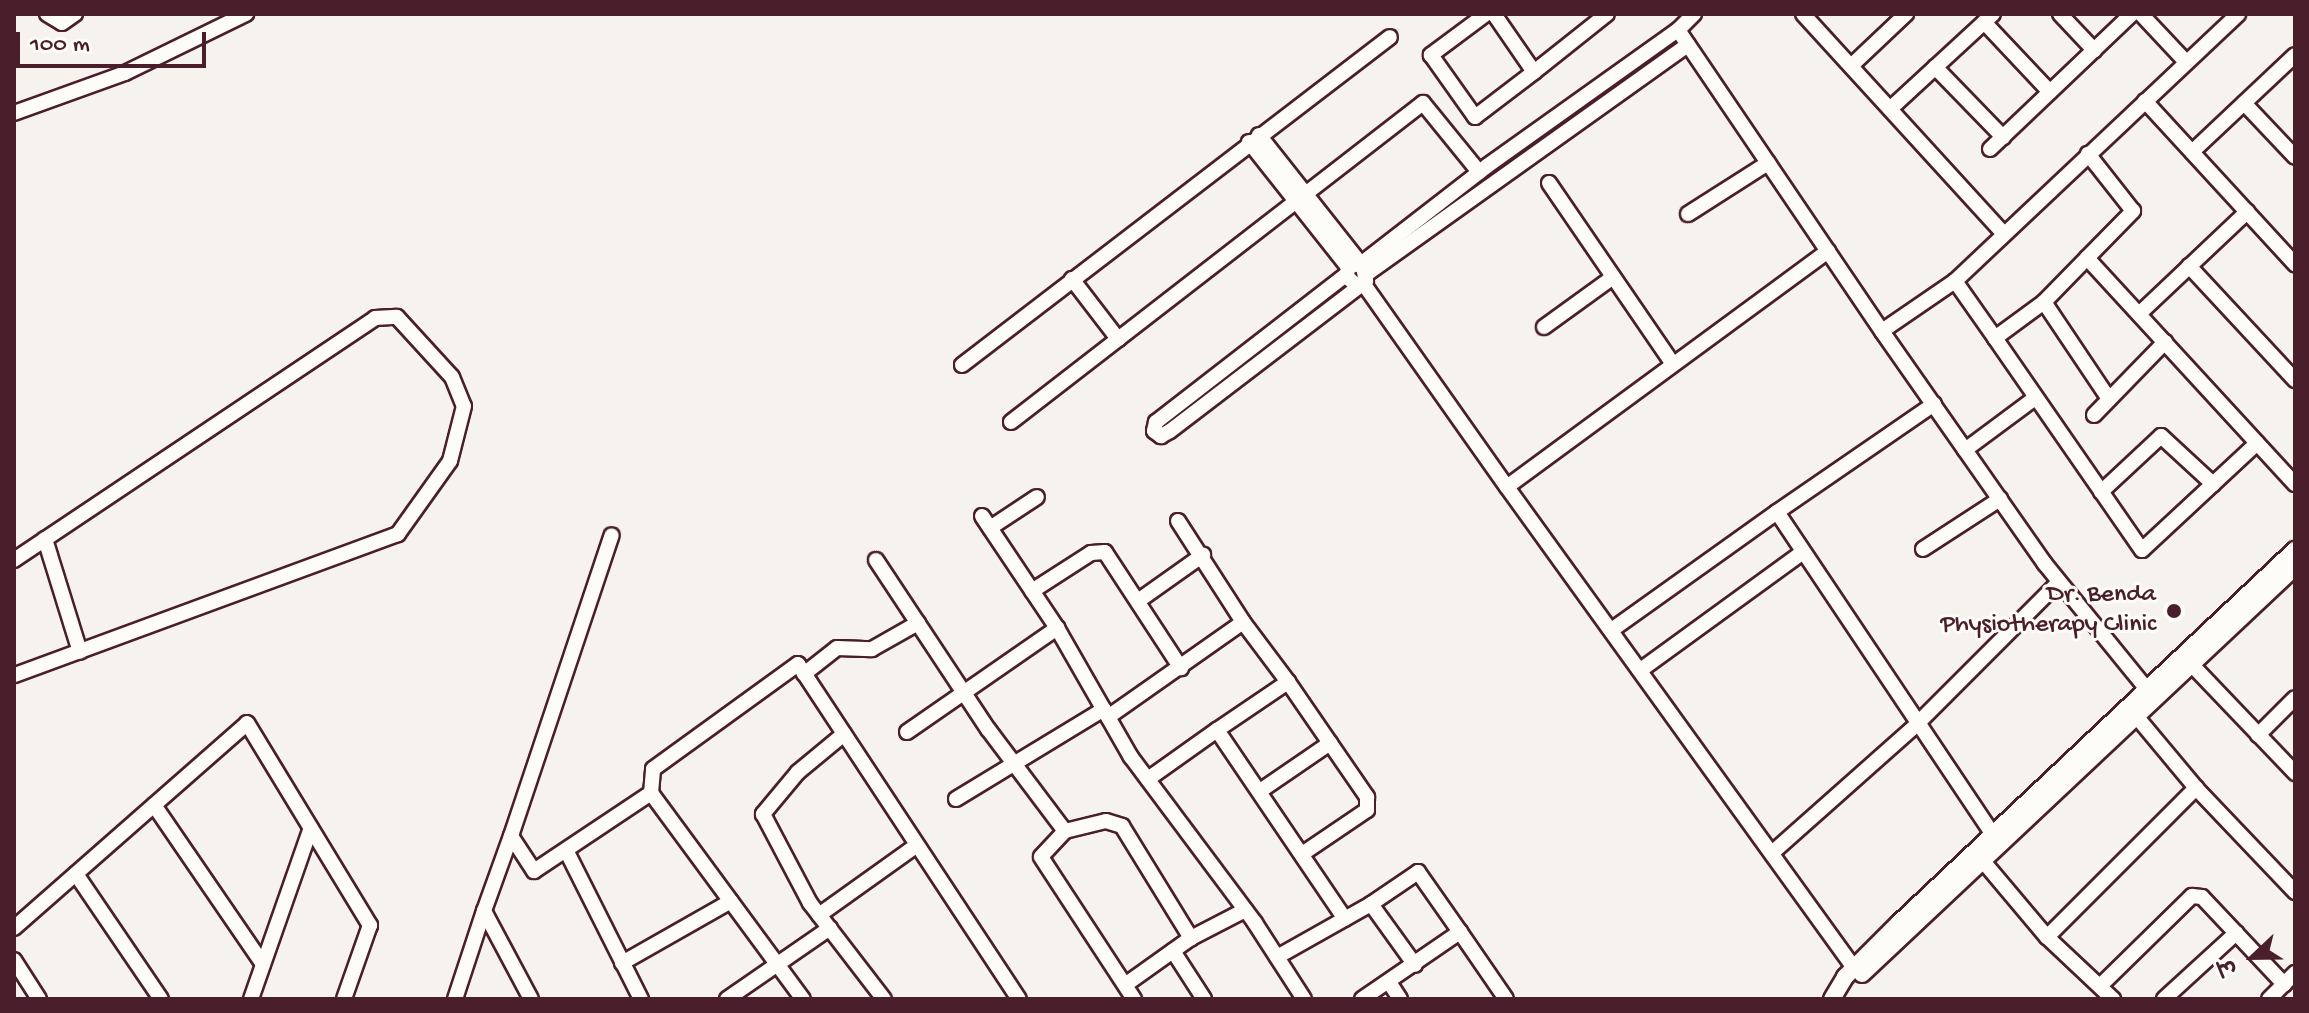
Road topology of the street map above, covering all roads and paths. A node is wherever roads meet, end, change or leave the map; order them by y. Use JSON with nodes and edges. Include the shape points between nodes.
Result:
{"nodes":[{"id":1,"x":47,"y":14,"type":"edge"},
{"id":2,"x":75,"y":14,"type":"edge"},
{"id":3,"x":246,"y":14,"type":"edge"},
{"id":4,"x":1486,"y":14,"type":"edge"},
{"id":5,"x":1494,"y":14,"type":"edge"},
{"id":6,"x":1607,"y":14,"type":"edge"},
{"id":7,"x":1694,"y":14,"type":"edge"},
{"id":8,"x":1803,"y":14,"type":"edge"},
{"id":9,"x":2060,"y":14,"type":"edge"},
{"id":10,"x":2132,"y":14,"type":"edge"},
{"id":11,"x":2141,"y":14,"type":"edge"},
{"id":12,"x":2232,"y":16,"type":"edge"},
{"id":13,"x":1897,"y":17,"type":"edge"},
{"id":14,"x":1988,"y":18,"type":"edge"},
{"id":15,"x":1678,"y":30,"type":"junction"},
{"id":16,"x":1390,"y":37,"type":"dead end"},
{"id":17,"x":1688,"y":45,"type":"junction"},
{"id":18,"x":2094,"y":50,"type":"junction"},
{"id":19,"x":2295,"y":55,"type":"edge"},
{"id":20,"x":2186,"y":62,"type":"junction"},
{"id":21,"x":1851,"y":66,"type":"junction"},
{"id":22,"x":1935,"y":67,"type":"junction"},
{"id":23,"x":1534,"y":72,"type":"junction"},
{"id":24,"x":2050,"y":92,"type":"junction"},
{"id":25,"x":2145,"y":101,"type":"junction"},
{"id":26,"x":2244,"y":103,"type":"junction"},
{"id":27,"x":1890,"y":109,"type":"junction"},
{"id":28,"x":14,"y":113,"type":"edge"},
{"id":29,"x":2003,"y":137,"type":"junction"},
{"id":30,"x":1254,"y":138,"type":"junction"},
{"id":31,"x":1990,"y":149,"type":"dead end"},
{"id":32,"x":2293,"y":150,"type":"edge"},
{"id":33,"x":2192,"y":152,"type":"junction"},
{"id":34,"x":2088,"y":154,"type":"junction"},
{"id":35,"x":1768,"y":163,"type":"junction"},
{"id":36,"x":1479,"y":172,"type":"junction"},
{"id":37,"x":1549,"y":183,"type":"dead end"},
{"id":38,"x":1300,"y":197,"type":"junction"},
{"id":39,"x":2247,"y":212,"type":"junction"},
{"id":40,"x":1688,"y":214,"type":"dead end"},
{"id":41,"x":2003,"y":233,"type":"junction"},
{"id":42,"x":1828,"y":251,"type":"junction"},
{"id":43,"x":2087,"y":258,"type":"junction"},
{"id":44,"x":2295,"y":264,"type":"edge"},
{"id":45,"x":2189,"y":266,"type":"junction"},
{"id":46,"x":1358,"y":273,"type":"junction"},
{"id":47,"x":1613,"y":277,"type":"junction"},
{"id":48,"x":1072,"y":279,"type":"junction"},
{"id":49,"x":1955,"y":281,"type":"junction"},
{"id":50,"x":2044,"y":302,"type":"junction"},
{"id":51,"x":2139,"y":314,"type":"junction"},
{"id":52,"x":1544,"y":327,"type":"dead end"},
{"id":53,"x":1882,"y":331,"type":"junction"},
{"id":54,"x":1995,"y":338,"type":"junction"},
{"id":55,"x":1118,"y":339,"type":"junction"},
{"id":56,"x":2165,"y":342,"type":"junction"},
{"id":57,"x":1673,"y":364,"type":"junction"},
{"id":58,"x":962,"y":365,"type":"dead end"},
{"id":59,"x":2295,"y":380,"type":"edge"},
{"id":60,"x":1208,"y":381,"type":"junction"},
{"id":61,"x":1217,"y":394,"type":"junction"},
{"id":62,"x":2035,"y":398,"type":"junction"},
{"id":63,"x":2109,"y":399,"type":"junction"},
{"id":64,"x":1934,"y":404,"type":"junction"},
{"id":65,"x":2094,"y":415,"type":"dead end"},
{"id":66,"x":1011,"y":422,"type":"dead end"},
{"id":67,"x":2257,"y":443,"type":"junction"},
{"id":68,"x":1965,"y":450,"type":"junction"},
{"id":69,"x":2213,"y":484,"type":"junction"},
{"id":70,"x":2295,"y":484,"type":"edge"},
{"id":71,"x":1507,"y":487,"type":"junction"},
{"id":72,"x":2101,"y":492,"type":"junction"},
{"id":73,"x":1037,"y":497,"type":"dead end"},
{"id":74,"x":2000,"y":499,"type":"junction"},
{"id":75,"x":1777,"y":512,"type":"junction"},
{"id":76,"x":1178,"y":521,"type":"dead end"},
{"id":77,"x":612,"y":535,"type":"dead end"},
{"id":78,"x":45,"y":539,"type":"junction"},
{"id":79,"x":1923,"y":549,"type":"dead end"},
{"id":80,"x":2295,"y":550,"type":"edge"},
{"id":81,"x":1803,"y":552,"type":"junction"},
{"id":82,"x":1203,"y":555,"type":"junction"},
{"id":83,"x":14,"y":560,"type":"edge"},
{"id":84,"x":876,"y":560,"type":"dead end"},
{"id":85,"x":2295,"y":567,"type":"edge"},
{"id":86,"x":2059,"y":582,"type":"junction"},
{"id":87,"x":1032,"y":591,"type":"junction"},
{"id":88,"x":1138,"y":601,"type":"junction"},
{"id":89,"x":1243,"y":622,"type":"junction"},
{"id":90,"x":918,"y":623,"type":"junction"},
{"id":91,"x":1057,"y":628,"type":"junction"},
{"id":92,"x":1613,"y":629,"type":"junction"},
{"id":93,"x":80,"y":652,"type":"junction"},
{"id":94,"x":2191,"y":664,"type":"junction"},
{"id":95,"x":1181,"y":668,"type":"junction"},
{"id":96,"x":1642,"y":669,"type":"junction"},
{"id":97,"x":804,"y":674,"type":"junction"},
{"id":98,"x":14,"y":675,"type":"edge"},
{"id":99,"x":1288,"y":682,"type":"junction"},
{"id":100,"x":965,"y":694,"type":"junction"},
{"id":101,"x":2151,"y":694,"type":"junction"},
{"id":102,"x":2295,"y":698,"type":"edge"},
{"id":103,"x":1106,"y":713,"type":"junction"},
{"id":104,"x":2136,"y":716,"type":"junction"},
{"id":105,"x":1916,"y":725,"type":"junction"},
{"id":106,"x":1217,"y":730,"type":"junction"},
{"id":107,"x":907,"y":732,"type":"dead end"},
{"id":108,"x":844,"y":734,"type":"junction"},
{"id":109,"x":2258,"y":735,"type":"junction"},
{"id":110,"x":1330,"y":743,"type":"junction"},
{"id":111,"x":1015,"y":766,"type":"junction"},
{"id":112,"x":2295,"y":773,"type":"edge"},
{"id":113,"x":1148,"y":779,"type":"junction"},
{"id":114,"x":2196,"y":788,"type":"junction"},
{"id":115,"x":1260,"y":791,"type":"junction"},
{"id":116,"x":651,"y":793,"type":"junction"},
{"id":117,"x":956,"y":799,"type":"dead end"},
{"id":118,"x":154,"y":805,"type":"junction"},
{"id":119,"x":311,"y":828,"type":"junction"},
{"id":120,"x":1065,"y":831,"type":"junction"},
{"id":121,"x":1993,"y":835,"type":"junction"},
{"id":122,"x":511,"y":836,"type":"junction"},
{"id":123,"x":917,"y":845,"type":"junction"},
{"id":124,"x":567,"y":852,"type":"junction"},
{"id":125,"x":1772,"y":853,"type":"junction"},
{"id":126,"x":1302,"y":854,"type":"junction"},
{"id":127,"x":1980,"y":858,"type":"junction"},
{"id":128,"x":76,"y":874,"type":"junction"},
{"id":129,"x":2292,"y":882,"type":"edge"},
{"id":130,"x":731,"y":901,"type":"junction"},
{"id":131,"x":1371,"y":904,"type":"junction"},
{"id":132,"x":1245,"y":910,"type":"junction"},
{"id":133,"x":484,"y":911,"type":"junction"},
{"id":134,"x":819,"y":915,"type":"junction"},
{"id":135,"x":1345,"y":919,"type":"junction"},
{"id":136,"x":14,"y":928,"type":"edge"},
{"id":137,"x":830,"y":928,"type":"junction"},
{"id":138,"x":1460,"y":932,"type":"junction"},
{"id":139,"x":2236,"y":933,"type":"junction"},
{"id":140,"x":2047,"y":937,"type":"junction"},
{"id":141,"x":1191,"y":938,"type":"junction"},
{"id":142,"x":1173,"y":951,"type":"junction"},
{"id":143,"x":1277,"y":957,"type":"junction"},
{"id":144,"x":14,"y":960,"type":"edge"},
{"id":145,"x":622,"y":963,"type":"junction"},
{"id":146,"x":263,"y":964,"type":"junction"},
{"id":147,"x":780,"y":965,"type":"junction"},
{"id":148,"x":1415,"y":965,"type":"junction"},
{"id":149,"x":1854,"y":968,"type":"junction"},
{"id":150,"x":2290,"y":979,"type":"edge"},
{"id":151,"x":1389,"y":982,"type":"junction"},
{"id":152,"x":1125,"y":985,"type":"junction"},
{"id":153,"x":2100,"y":986,"type":"junction"},
{"id":154,"x":1016,"y":994,"type":"edge"},
{"id":155,"x":39,"y":999,"type":"edge"},
{"id":156,"x":161,"y":999,"type":"edge"},
{"id":157,"x":251,"y":999,"type":"edge"},
{"id":158,"x":344,"y":999,"type":"edge"},
{"id":159,"x":455,"y":999,"type":"edge"},
{"id":160,"x":531,"y":999,"type":"edge"},
{"id":161,"x":641,"y":999,"type":"edge"},
{"id":162,"x":727,"y":999,"type":"edge"},
{"id":163,"x":803,"y":999,"type":"edge"},
{"id":164,"x":884,"y":999,"type":"edge"},
{"id":165,"x":998,"y":999,"type":"edge"},
{"id":166,"x":1134,"y":999,"type":"edge"},
{"id":167,"x":1204,"y":999,"type":"edge"},
{"id":168,"x":1304,"y":999,"type":"edge"},
{"id":169,"x":1362,"y":999,"type":"edge"},
{"id":170,"x":1400,"y":999,"type":"edge"},
{"id":171,"x":1506,"y":999,"type":"edge"},
{"id":172,"x":1834,"y":999,"type":"edge"},
{"id":173,"x":2113,"y":999,"type":"edge"},
{"id":174,"x":2164,"y":999,"type":"edge"},
{"id":175,"x":2269,"y":999,"type":"edge"}],
"edges":[{"from":1,"to":2,"type":"street","via":[[62,23]]},
{"from":3,"to":28,"type":"street","via":[[125,73]]},
{"from":4,"to":23,"type":"street","via":[[1431,55],[1469,115],[1479,116]]},
{"from":5,"to":23,"type":"street"},
{"from":6,"to":23,"type":"street"},
{"from":7,"to":15,"type":"street"},
{"from":8,"to":21,"type":"street"},
{"from":9,"to":18,"type":"street"},
{"from":10,"to":18,"type":"street"},
{"from":11,"to":20,"type":"street"},
{"from":12,"to":20,"type":"street"},
{"from":13,"to":21,"type":"street"},
{"from":14,"to":22,"type":"street"},
{"from":14,"to":24,"type":"street"},
{"from":15,"to":17,"type":"street"},
{"from":15,"to":36,"type":"street"},
{"from":16,"to":30,"type":"street"},
{"from":17,"to":35,"type":"street"},
{"from":17,"to":46,"type":"street"},
{"from":18,"to":24,"type":"street"},
{"from":19,"to":26,"type":"street"},
{"from":20,"to":25,"type":"street"},
{"from":21,"to":27,"type":"street"},
{"from":22,"to":27,"type":"street"},
{"from":22,"to":29,"type":"street"},
{"from":24,"to":29,"type":"street"},
{"from":25,"to":33,"type":"street"},
{"from":25,"to":34,"type":"street"},
{"from":26,"to":32,"type":"street"},
{"from":26,"to":33,"type":"street"},
{"from":27,"to":41,"type":"street"},
{"from":29,"to":31,"type":"street"},
{"from":30,"to":38,"type":"street"},
{"from":30,"to":48,"type":"street"},
{"from":33,"to":39,"type":"street"},
{"from":34,"to":41,"type":"street"},
{"from":34,"to":43,"type":"street","via":[[2133,211]]},
{"from":35,"to":40,"type":"street"},
{"from":35,"to":42,"type":"street"},
{"from":36,"to":38,"type":"street","via":[[1423,103]]},
{"from":36,"to":46,"type":"street"},
{"from":37,"to":47,"type":"street"},
{"from":38,"to":46,"type":"street"},
{"from":38,"to":55,"type":"street"},
{"from":39,"to":44,"type":"street"},
{"from":39,"to":45,"type":"street"},
{"from":41,"to":49,"type":"street"},
{"from":42,"to":53,"type":"street"},
{"from":42,"to":57,"type":"street"},
{"from":43,"to":50,"type":"street"},
{"from":43,"to":51,"type":"street"},
{"from":45,"to":51,"type":"street"},
{"from":45,"to":59,"type":"street"},
{"from":46,"to":60,"type":"street"},
{"from":46,"to":61,"type":"street"},
{"from":46,"to":71,"type":"street"},
{"from":47,"to":52,"type":"street"},
{"from":47,"to":57,"type":"street"},
{"from":48,"to":55,"type":"street"},
{"from":48,"to":58,"type":"street"},
{"from":49,"to":53,"type":"street"},
{"from":49,"to":54,"type":"street"},
{"from":50,"to":54,"type":"street"},
{"from":50,"to":63,"type":"street"},
{"from":51,"to":56,"type":"street"},
{"from":53,"to":64,"type":"street"},
{"from":54,"to":62,"type":"street"},
{"from":55,"to":66,"type":"street"},
{"from":56,"to":63,"type":"street"},
{"from":56,"to":67,"type":"street"},
{"from":57,"to":71,"type":"street"},
{"from":60,"to":61,"type":"street"},
{"from":60,"to":61,"type":"street","via":[[1156,422],[1154,431],[1165,434]]},
{"from":62,"to":68,"type":"street"},
{"from":62,"to":72,"type":"street"},
{"from":63,"to":65,"type":"street"},
{"from":64,"to":68,"type":"street"},
{"from":64,"to":75,"type":"street"},
{"from":67,"to":69,"type":"street"},
{"from":67,"to":70,"type":"street"},
{"from":68,"to":74,"type":"street"},
{"from":69,"to":72,"type":"street","via":[[2161,436]]},
{"from":69,"to":72,"type":"street","via":[[2136,555]]},
{"from":71,"to":92,"type":"street"},
{"from":73,"to":87,"type":"street","via":[[986,522]]},
{"from":74,"to":79,"type":"street"},
{"from":74,"to":86,"type":"street"},
{"from":75,"to":81,"type":"street"},
{"from":75,"to":92,"type":"street"},
{"from":76,"to":82,"type":"street"},
{"from":77,"to":122,"type":"street"},
{"from":78,"to":83,"type":"street"},
{"from":78,"to":93,"type":"street"},
{"from":78,"to":93,"type":"street","via":[[375,318],[397,317],[452,377],[464,406],[450,461],[398,534]]},
{"from":80,"to":101,"type":"street"},
{"from":81,"to":96,"type":"street"},
{"from":81,"to":105,"type":"street"},
{"from":82,"to":88,"type":"street"},
{"from":82,"to":89,"type":"street"},
{"from":84,"to":90,"type":"street"},
{"from":85,"to":94,"type":"street"},
{"from":86,"to":101,"type":"street"},
{"from":86,"to":105,"type":"street"},
{"from":87,"to":88,"type":"street","via":[[1100,551],[1111,558]]},
{"from":87,"to":91,"type":"street"},
{"from":88,"to":95,"type":"street"},
{"from":89,"to":95,"type":"street"},
{"from":89,"to":99,"type":"street"},
{"from":90,"to":97,"type":"street","via":[[872,649],[837,648]]},
{"from":90,"to":100,"type":"street"},
{"from":91,"to":100,"type":"street"},
{"from":91,"to":103,"type":"street"},
{"from":92,"to":96,"type":"street"},
{"from":93,"to":98,"type":"street"},
{"from":94,"to":101,"type":"street"},
{"from":94,"to":109,"type":"street"},
{"from":95,"to":103,"type":"street"},
{"from":96,"to":125,"type":"street"},
{"from":97,"to":108,"type":"street"},
{"from":97,"to":116,"type":"street","via":[[798,664],[653,769]]},
{"from":99,"to":106,"type":"street"},
{"from":99,"to":110,"type":"street"},
{"from":100,"to":107,"type":"street"},
{"from":100,"to":111,"type":"street"},
{"from":101,"to":104,"type":"street"},
{"from":101,"to":121,"type":"street"},
{"from":102,"to":109,"type":"street"},
{"from":103,"to":111,"type":"street"},
{"from":103,"to":113,"type":"street"},
{"from":104,"to":114,"type":"street"},
{"from":104,"to":127,"type":"street"},
{"from":105,"to":121,"type":"street"},
{"from":105,"to":125,"type":"street"},
{"from":106,"to":113,"type":"street"},
{"from":106,"to":115,"type":"street"},
{"from":108,"to":123,"type":"street"},
{"from":108,"to":134,"type":"street","via":[[798,772],[763,814]]},
{"from":109,"to":112,"type":"street"},
{"from":110,"to":115,"type":"street"},
{"from":110,"to":126,"type":"street","via":[[1370,805]]},
{"from":111,"to":117,"type":"street"},
{"from":111,"to":120,"type":"street"},
{"from":113,"to":132,"type":"street"},
{"from":114,"to":129,"type":"street"},
{"from":114,"to":140,"type":"street"},
{"from":115,"to":126,"type":"street"},
{"from":116,"to":124,"type":"street"},
{"from":116,"to":130,"type":"street"},
{"from":118,"to":119,"type":"street","via":[[247,723]]},
{"from":118,"to":128,"type":"street"},
{"from":118,"to":146,"type":"street"},
{"from":119,"to":146,"type":"street"},
{"from":119,"to":158,"type":"street","via":[[370,925]]},
{"from":120,"to":141,"type":"street","via":[[1106,821],[1122,826]]},
{"from":120,"to":152,"type":"street","via":[[1041,857]]},
{"from":121,"to":127,"type":"street"},
{"from":122,"to":124,"type":"street","via":[[534,871]]},
{"from":122,"to":133,"type":"street"},
{"from":123,"to":134,"type":"street"},
{"from":123,"to":154,"type":"street"},
{"from":124,"to":145,"type":"street"},
{"from":125,"to":149,"type":"street"},
{"from":126,"to":135,"type":"street"},
{"from":127,"to":140,"type":"street"},
{"from":127,"to":149,"type":"street"},
{"from":127,"to":172,"type":"street"},
{"from":128,"to":136,"type":"street"},
{"from":128,"to":156,"type":"street"},
{"from":130,"to":145,"type":"street"},
{"from":130,"to":147,"type":"street"},
{"from":131,"to":135,"type":"street"},
{"from":131,"to":138,"type":"street","via":[[1418,872]]},
{"from":131,"to":148,"type":"street"},
{"from":132,"to":141,"type":"street"},
{"from":132,"to":143,"type":"street"},
{"from":133,"to":159,"type":"street"},
{"from":133,"to":160,"type":"street"},
{"from":134,"to":137,"type":"street"},
{"from":135,"to":143,"type":"street"},
{"from":137,"to":147,"type":"street"},
{"from":137,"to":164,"type":"street"},
{"from":138,"to":148,"type":"street"},
{"from":138,"to":171,"type":"street"},
{"from":139,"to":150,"type":"street"},
{"from":139,"to":153,"type":"street","via":[[2202,897],[2192,896]]},
{"from":139,"to":174,"type":"street"},
{"from":140,"to":153,"type":"street"},
{"from":141,"to":142,"type":"street"},
{"from":142,"to":152,"type":"street"},
{"from":142,"to":167,"type":"street"},
{"from":143,"to":168,"type":"street"},
{"from":144,"to":155,"type":"street"},
{"from":145,"to":161,"type":"street"},
{"from":146,"to":157,"type":"street"},
{"from":147,"to":162,"type":"street"},
{"from":147,"to":163,"type":"street"},
{"from":148,"to":151,"type":"street"},
{"from":149,"to":172,"type":"street"},
{"from":150,"to":175,"type":"street"},
{"from":151,"to":169,"type":"street"},
{"from":151,"to":170,"type":"street"},
{"from":152,"to":166,"type":"street"},
{"from":153,"to":173,"type":"street"},
{"from":154,"to":165,"type":"street"}]}
